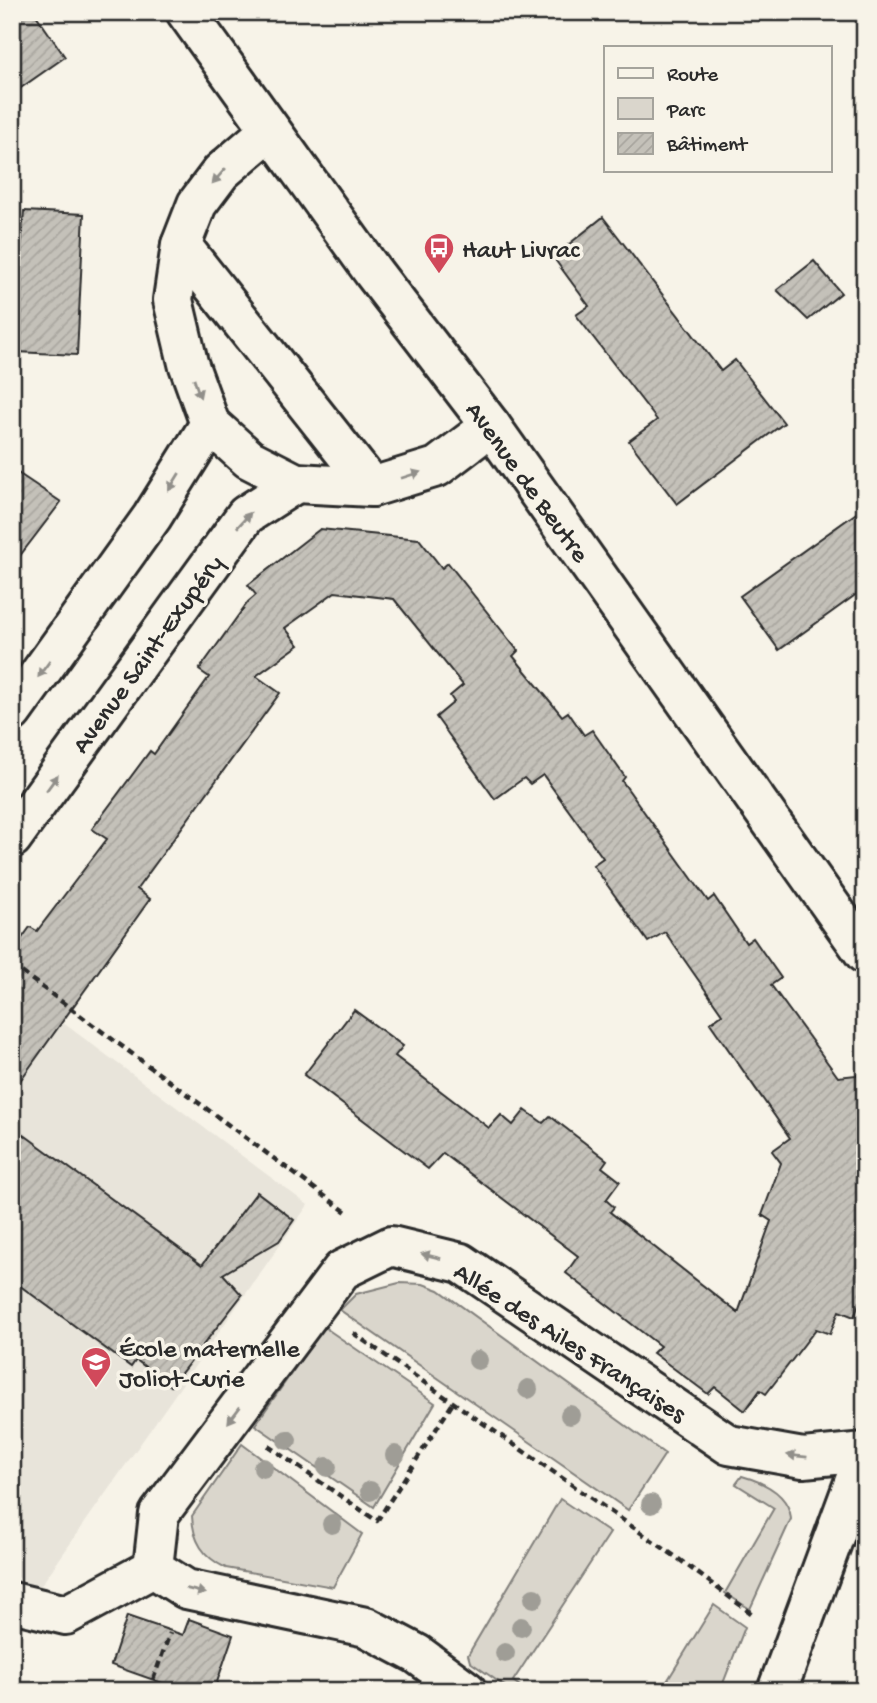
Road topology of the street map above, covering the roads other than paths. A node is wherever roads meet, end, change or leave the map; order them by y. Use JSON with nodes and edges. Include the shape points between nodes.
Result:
{"nodes":[{"id":1,"x":186,"y":12,"type":"edge"},
{"id":2,"x":270,"y":130,"type":"junction"},
{"id":3,"x":181,"y":245,"type":"junction"},
{"id":4,"x":210,"y":424,"type":"junction"},
{"id":5,"x":491,"y":426,"type":"junction"},
{"id":6,"x":296,"y":483,"type":"junction"},
{"id":7,"x":372,"y":487,"type":"junction"},
{"id":8,"x":12,"y":712,"type":"edge"},
{"id":9,"x":12,"y":838,"type":"edge"},
{"id":10,"x":865,"y":954,"type":"edge"},
{"id":11,"x":865,"y":1453,"type":"edge"},
{"id":12,"x":153,"y":1568,"type":"junction"},
{"id":13,"x":12,"y":1602,"type":"edge"},
{"id":14,"x":467,"y":1691,"type":"edge"},
{"id":15,"x":777,"y":1691,"type":"edge"}],
"edges":[{"from":1,"to":2,"type":"street","name":"Avenue de Beutre"},
{"from":2,"to":3,"type":"street","one_way":true,"via":[[220,172],[197,204]]},
{"from":2,"to":5,"type":"street","name":"Avenue de Beutre"},
{"from":3,"to":4,"type":"street","one_way":true,"via":[[173,300],[188,363]]},
{"from":3,"to":7,"type":"street"},
{"from":4,"to":6,"type":"street","via":[[249,459]]},
{"from":4,"to":8,"type":"street","one_way":true,"via":[[152,517]]},
{"from":7,"to":5,"type":"street","one_way":true,"via":[[437,467]]},
{"from":5,"to":10,"type":"street","name":"Avenue de Beutre"},
{"from":6,"to":7,"type":"street"},
{"from":9,"to":6,"type":"street","name":"Avenue Saint-Exupéry","one_way":true,"via":[[246,515]]},
{"from":11,"to":12,"type":"street","name":"Allée des Ailes Françaises","one_way":true,"via":[[803,1458],[729,1445],[461,1263],[391,1246],[342,1270],[159,1514]]},
{"from":11,"to":15,"type":"street"},
{"from":12,"to":13,"type":"street","via":[[66,1615]]},
{"from":12,"to":14,"type":"street","one_way":true,"via":[[186,1589],[366,1628],[417,1654]]}]}
